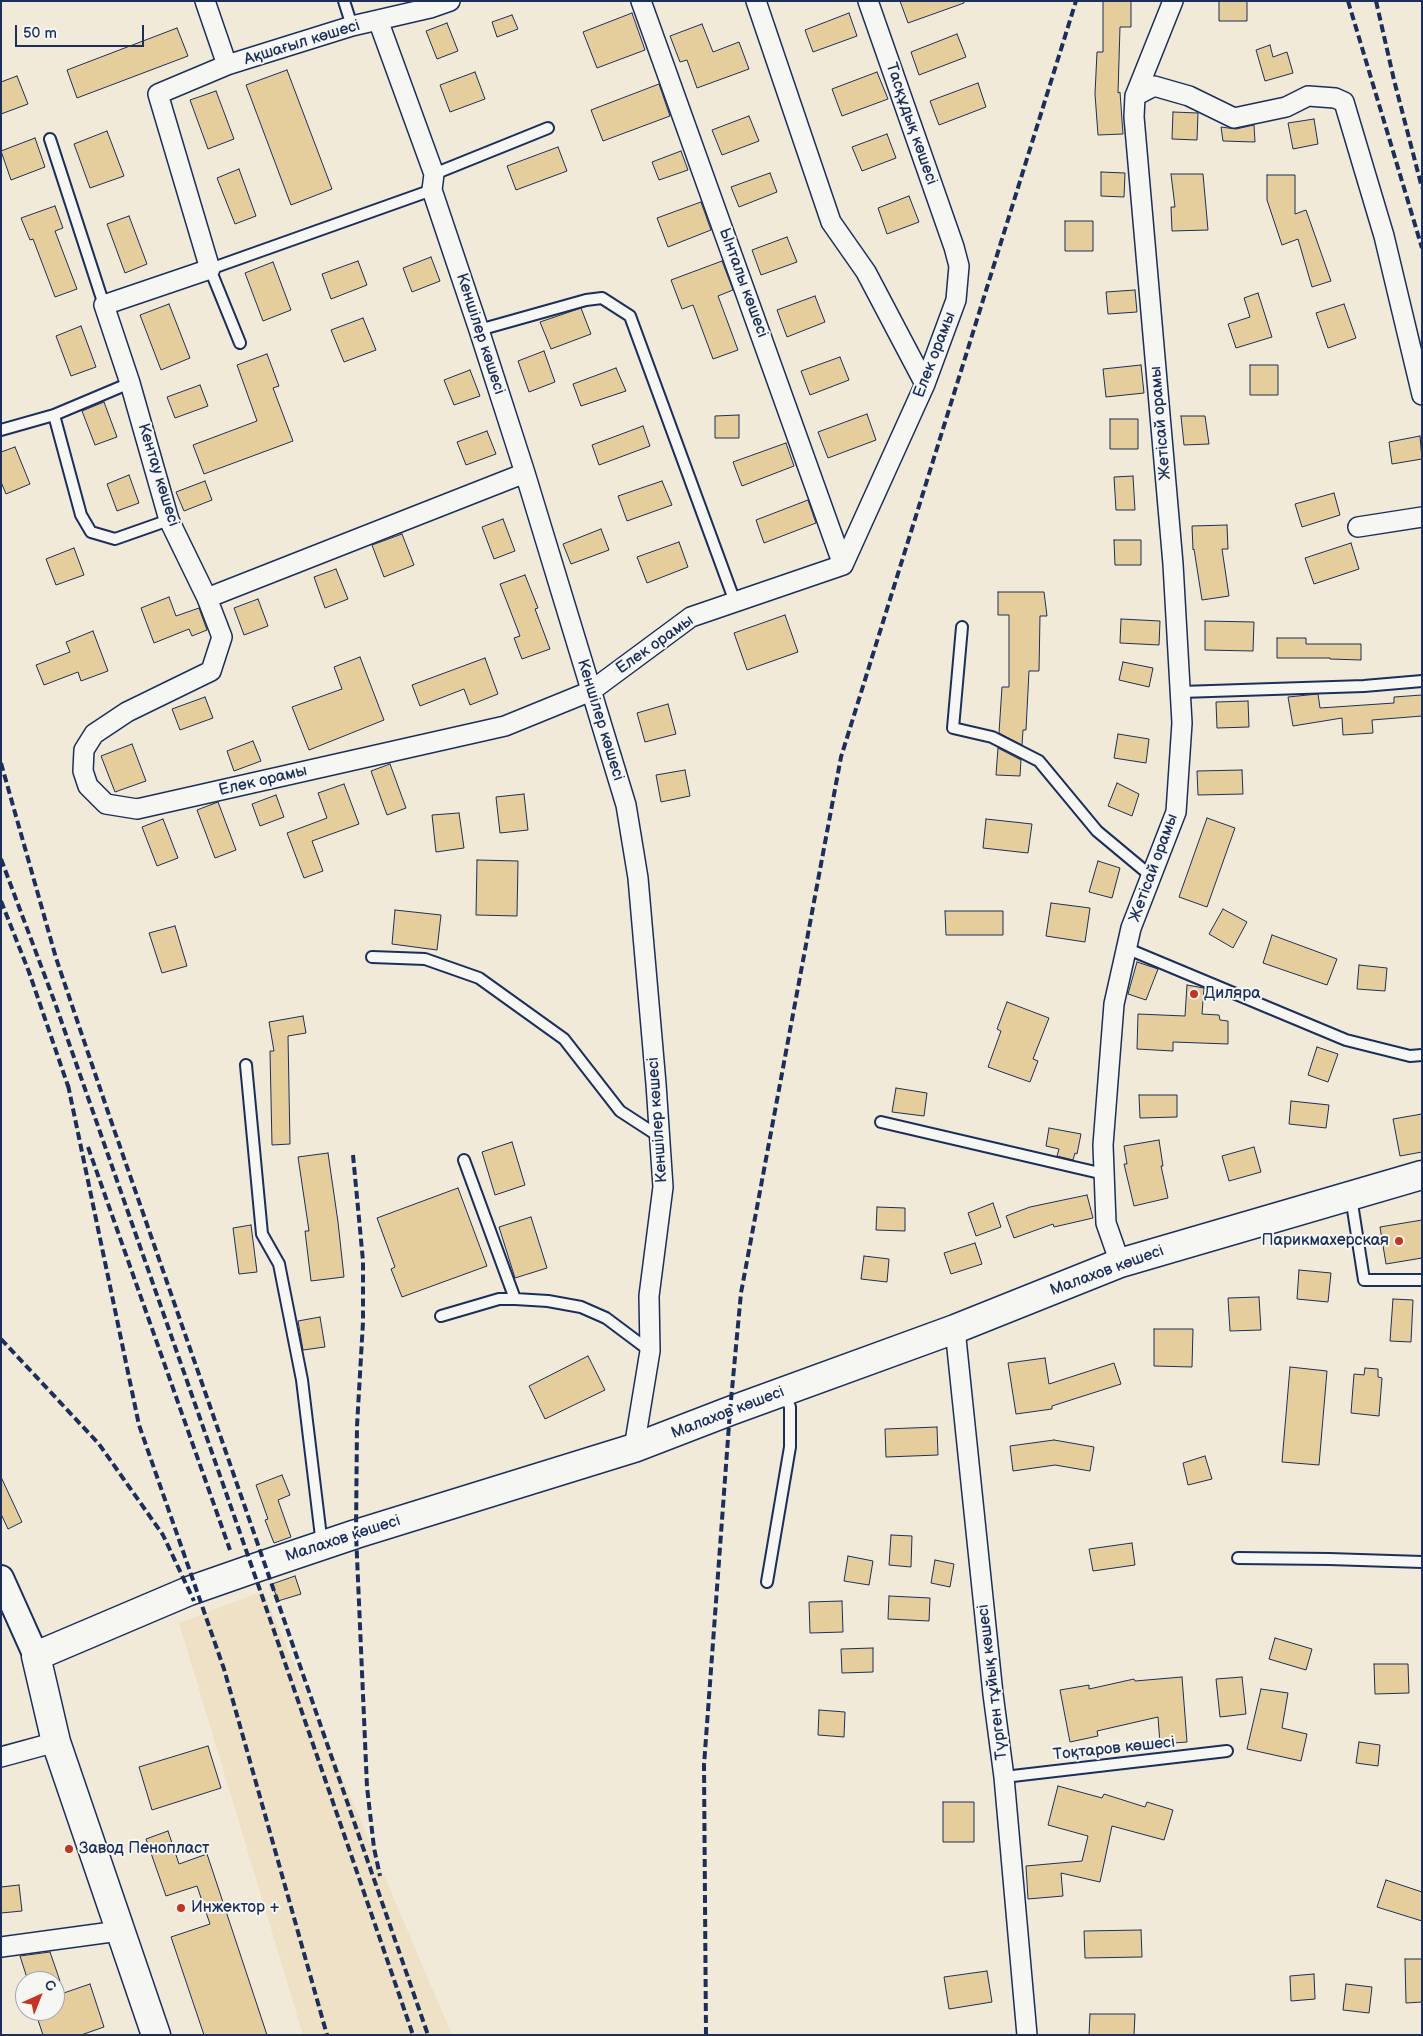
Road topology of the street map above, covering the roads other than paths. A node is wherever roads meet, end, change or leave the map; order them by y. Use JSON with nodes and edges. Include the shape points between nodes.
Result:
{"nodes":[{"id":1,"x":205,"y":1,"type":"edge"},
{"id":2,"x":344,"y":1,"type":"edge"},
{"id":3,"x":450,"y":1,"type":"edge"},
{"id":4,"x":641,"y":1,"type":"edge"},
{"id":5,"x":756,"y":1,"type":"edge"},
{"id":6,"x":868,"y":1,"type":"edge"},
{"id":7,"x":1172,"y":1,"type":"edge"},
{"id":8,"x":378,"y":20,"type":"junction"},
{"id":9,"x":352,"y":26,"type":"junction"},
{"id":10,"x":227,"y":65,"type":"junction"},
{"id":11,"x":1135,"y":96,"type":"junction"},
{"id":12,"x":548,"y":128,"type":"dead end"},
{"id":13,"x":50,"y":139,"type":"dead end"},
{"id":14,"x":433,"y":182,"type":"junction"},
{"id":15,"x":954,"y":247,"type":"joint"},
{"id":16,"x":210,"y":269,"type":"junction"},
{"id":17,"x":104,"y":305,"type":"junction"},
{"id":18,"x":479,"y":330,"type":"junction"},
{"id":19,"x":240,"y":343,"type":"dead end"},
{"id":20,"x":130,"y":383,"type":"junction"},
{"id":21,"x":925,"y":384,"type":"junction"},
{"id":22,"x":1422,"y":395,"type":"edge"},
{"id":23,"x":54,"y":414,"type":"junction"},
{"id":24,"x":1,"y":430,"type":"edge"},
{"id":25,"x":525,"y":473,"type":"junction"},
{"id":26,"x":1422,"y":516,"type":"edge"},
{"id":27,"x":169,"y":520,"type":"junction"},
{"id":28,"x":1358,"y":527,"type":"dead end"},
{"id":29,"x":843,"y":565,"type":"junction"},
{"id":30,"x":206,"y":598,"type":"junction"},
{"id":31,"x":735,"y":602,"type":"junction"},
{"id":32,"x":962,"y":626,"type":"dead end"},
{"id":33,"x":1422,"y":681,"type":"edge"},
{"id":34,"x":591,"y":691,"type":"junction"},
{"id":35,"x":1180,"y":692,"type":"junction"},
{"id":36,"x":138,"y":809,"type":"joint"},
{"id":37,"x":1152,"y":876,"type":"junction"},
{"id":38,"x":1128,"y":949,"type":"junction"},
{"id":39,"x":372,"y":957,"type":"dead end"},
{"id":40,"x":1422,"y":1055,"type":"edge"},
{"id":41,"x":246,"y":1065,"type":"dead end"},
{"id":42,"x":881,"y":1122,"type":"dead end"},
{"id":43,"x":660,"y":1137,"type":"junction"},
{"id":44,"x":464,"y":1160,"type":"dead end"},
{"id":45,"x":1104,"y":1174,"type":"junction"},
{"id":46,"x":1422,"y":1175,"type":"edge"},
{"id":47,"x":1351,"y":1196,"type":"junction"},
{"id":48,"x":1120,"y":1263,"type":"junction"},
{"id":49,"x":1422,"y":1280,"type":"edge"},
{"id":50,"x":515,"y":1299,"type":"junction"},
{"id":51,"x":441,"y":1316,"type":"dead end"},
{"id":52,"x":954,"y":1329,"type":"junction"},
{"id":53,"x":650,"y":1351,"type":"junction"},
{"id":54,"x":783,"y":1391,"type":"junction"},
{"id":55,"x":634,"y":1448,"type":"junction"},
{"id":56,"x":322,"y":1546,"type":"junction"},
{"id":57,"x":1238,"y":1558,"type":"dead end"},
{"id":58,"x":1422,"y":1562,"type":"edge"},
{"id":59,"x":1,"y":1578,"type":"edge"},
{"id":60,"x":767,"y":1582,"type":"dead end"},
{"id":61,"x":36,"y":1656,"type":"junction"},
{"id":62,"x":56,"y":1742,"type":"junction"},
{"id":63,"x":1227,"y":1751,"type":"dead end"},
{"id":64,"x":1,"y":1758,"type":"edge"},
{"id":65,"x":1004,"y":1777,"type":"junction"},
{"id":66,"x":119,"y":1931,"type":"junction"},
{"id":67,"x":1,"y":1947,"type":"edge"},
{"id":68,"x":156,"y":2035,"type":"edge"},
{"id":69,"x":1027,"y":2035,"type":"edge"}],
"edges":[{"from":1,"to":10,"type":"street"},
{"from":2,"to":9,"type":"lane"},
{"from":3,"to":8,"type":"street","name":"Ақшағыл көшесі"},
{"from":4,"to":29,"type":"street","name":"Ынталы көшесі"},
{"from":5,"to":21,"type":"street","via":[[831,222],[866,272]]},
{"from":6,"to":15,"type":"street","name":"Тасқұдық көшесі"},
{"from":7,"to":11,"type":"street","name":"Жетісай орамы"},
{"from":8,"to":9,"type":"street","name":"Ақшағыл көшесі"},
{"from":8,"to":14,"type":"street","name":"Кеншілер көшесі"},
{"from":9,"to":10,"type":"street","name":"Ақшағыл көшесі"},
{"from":10,"to":16,"type":"street","name":"Ақшағыл көшесі","via":[[158,94]]},
{"from":11,"to":22,"type":"street","via":[[1154,86],[1189,96],[1234,118],[1286,107],[1308,96],[1344,102],[1384,236]]},
{"from":11,"to":35,"type":"street","name":"Жетісай орамы","via":[[1134,116],[1172,554]]},
{"from":12,"to":14,"type":"lane"},
{"from":13,"to":17,"type":"lane"},
{"from":14,"to":16,"type":"lane"},
{"from":14,"to":18,"type":"street","name":"Кеншілер көшесі"},
{"from":15,"to":21,"type":"street","name":"Елек орамы","via":[[959,266],[956,300]]},
{"from":16,"to":17,"type":"street"},
{"from":16,"to":19,"type":"lane"},
{"from":17,"to":20,"type":"street","name":"Кентау көшесі"},
{"from":18,"to":25,"type":"street","name":"Кеншілер көшесі"},
{"from":18,"to":31,"type":"lane","via":[[602,298],[630,316]]},
{"from":20,"to":23,"type":"lane"},
{"from":20,"to":27,"type":"street","name":"Кентау көшесі"},
{"from":21,"to":29,"type":"street","name":"Елек орамы"},
{"from":23,"to":24,"type":"lane"},
{"from":23,"to":27,"type":"lane","via":[[81,515],[91,532],[115,539]]},
{"from":25,"to":30,"type":"street"},
{"from":25,"to":34,"type":"street","name":"Кеншілер көшесі"},
{"from":26,"to":28,"type":"street"},
{"from":27,"to":30,"type":"street","name":"Кентау көшесі"},
{"from":29,"to":31,"type":"street","name":"Елек орамы"},
{"from":30,"to":36,"type":"street","name":"Кентау көшесі","via":[[222,638],[211,671],[128,712],[94,734],[84,750],[83,771],[88,786],[106,804]]},
{"from":31,"to":34,"type":"street","name":"Елек орамы","via":[[691,617]]},
{"from":32,"to":37,"type":"lane","via":[[953,728],[992,737],[1039,761],[1097,831]]},
{"from":33,"to":35,"type":"lane"},
{"from":34,"to":36,"type":"street","name":"Елек орамы","via":[[505,726]]},
{"from":34,"to":43,"type":"street","name":"Кеншілер көшесі","via":[[626,805],[638,878]]},
{"from":35,"to":37,"type":"street","name":"Жетісай орамы","via":[[1182,723],[1176,812]]},
{"from":37,"to":38,"type":"street","name":"Жетісай орамы","via":[[1131,928]]},
{"from":38,"to":40,"type":"lane","via":[[1346,1040],[1410,1056]]},
{"from":38,"to":45,"type":"street","name":"Жетісай орамы","via":[[1114,1004],[1104,1127]]},
{"from":39,"to":43,"type":"lane","via":[[425,960],[479,978],[564,1039],[620,1111]]},
{"from":41,"to":56,"type":"lane","via":[[262,1234],[279,1264],[302,1380]]},
{"from":42,"to":45,"type":"lane"},
{"from":43,"to":53,"type":"street","name":"Кеншілер көшесі","via":[[663,1188],[649,1296]]},
{"from":44,"to":50,"type":"lane"},
{"from":45,"to":48,"type":"street","name":"Жетісай орамы","via":[[1106,1222]]},
{"from":46,"to":47,"type":"main road","name":"Малахов көшесі"},
{"from":47,"to":48,"type":"main road","name":"Малахов көшесі"},
{"from":47,"to":49,"type":"lane","via":[[1364,1280]]},
{"from":48,"to":52,"type":"main road","name":"Малахов көшесі"},
{"from":50,"to":51,"type":"lane","via":[[499,1299]]},
{"from":50,"to":53,"type":"lane","via":[[581,1307],[606,1318]]},
{"from":52,"to":54,"type":"main road","name":"Малахов көшесі"},
{"from":52,"to":65,"type":"street","name":"Түрген тұйық көшесі"},
{"from":53,"to":55,"type":"street","name":"Кеншілер көшесі"},
{"from":54,"to":55,"type":"main road","name":"Малахов көшесі"},
{"from":54,"to":60,"type":"lane","via":[[790,1407],[790,1447]]},
{"from":55,"to":56,"type":"main road","name":"Малахов көшесі"},
{"from":56,"to":61,"type":"main road","name":"Малахов көшесі","via":[[189,1591]]},
{"from":57,"to":58,"type":"lane"},
{"from":59,"to":61,"type":"street"},
{"from":61,"to":62,"type":"main road"},
{"from":62,"to":64,"type":"street"},
{"from":62,"to":66,"type":"main road"},
{"from":63,"to":65,"type":"lane","name":"Тоқтаров көшесі"},
{"from":65,"to":69,"type":"street","name":"Түрген тұйық көшесі"},
{"from":66,"to":67,"type":"street"},
{"from":66,"to":68,"type":"main road"}]}
